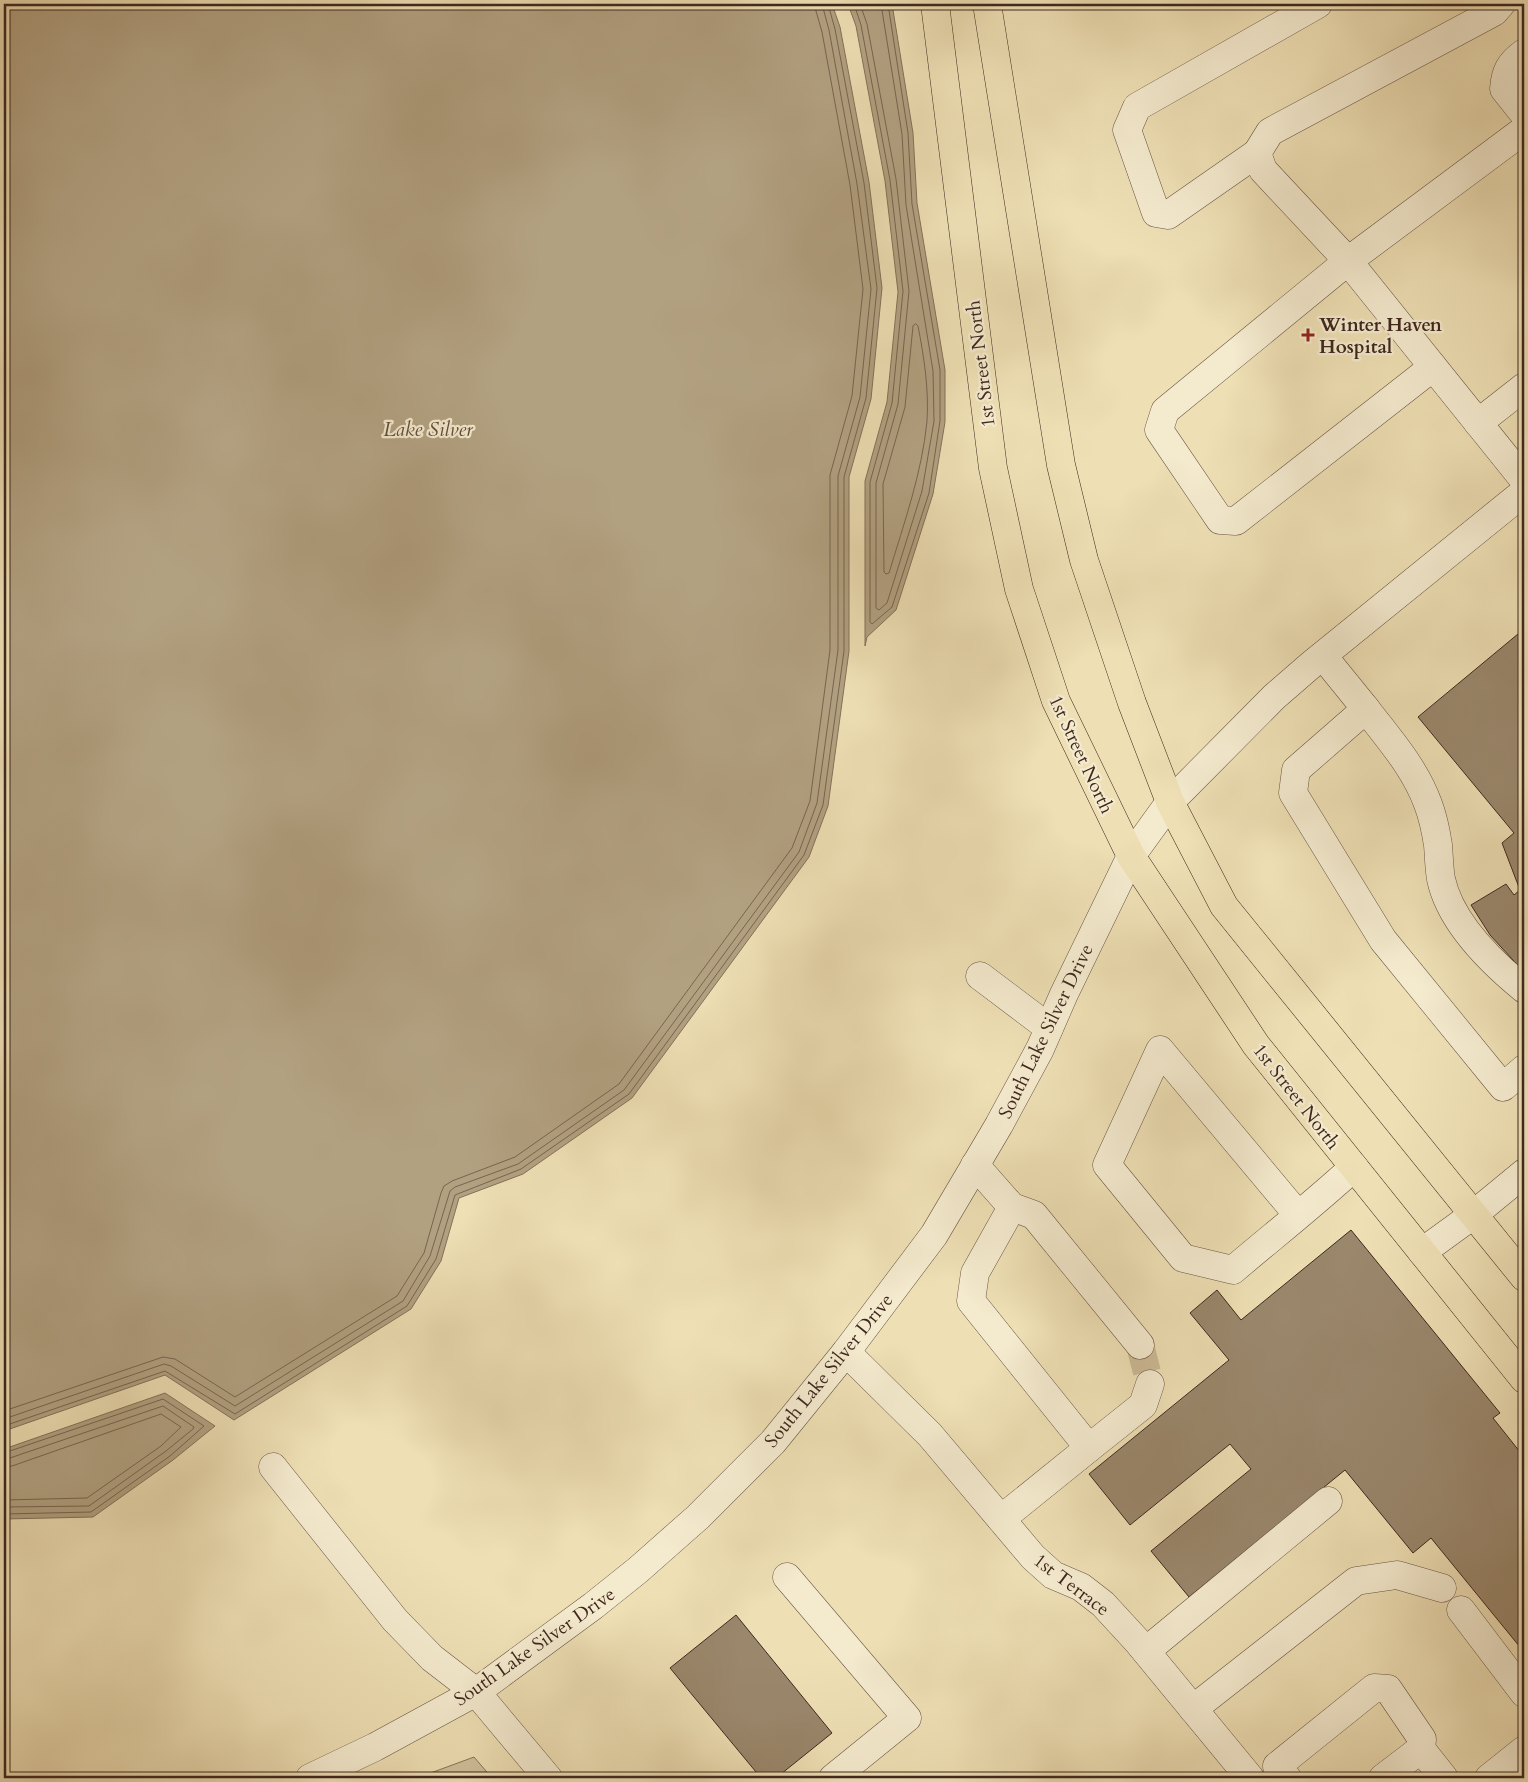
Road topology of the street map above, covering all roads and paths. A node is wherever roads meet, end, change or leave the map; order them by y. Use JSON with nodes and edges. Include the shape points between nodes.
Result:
{"nodes":[{"id":1,"x":935,"y":4,"type":"edge"},
{"id":2,"x":987,"y":4,"type":"edge"},
{"id":3,"x":1318,"y":4,"type":"edge"},
{"id":4,"x":1501,"y":4,"type":"edge"},
{"id":5,"x":1524,"y":53,"type":"edge"},
{"id":6,"x":1524,"y":114,"type":"edge"},
{"id":7,"x":1524,"y":130,"type":"edge"},
{"id":8,"x":1257,"y":153,"type":"junction"},
{"id":9,"x":1348,"y":261,"type":"junction"},
{"id":10,"x":1433,"y":367,"type":"junction"},
{"id":11,"x":1524,"y":387,"type":"edge"},
{"id":12,"x":1478,"y":423,"type":"junction"},
{"id":13,"x":1524,"y":480,"type":"edge"},
{"id":14,"x":1524,"y":492,"type":"edge"},
{"id":15,"x":1323,"y":656,"type":"junction"},
{"id":16,"x":1366,"y":709,"type":"junction"},
{"id":17,"x":1170,"y":802,"type":"junction"},
{"id":18,"x":1131,"y":856,"type":"junction"},
{"id":19,"x":980,"y":976,"type":"dead end"},
{"id":20,"x":1524,"y":989,"type":"edge"},
{"id":21,"x":1049,"y":1028,"type":"junction"},
{"id":22,"x":1524,"y":1069,"type":"edge"},
{"id":23,"x":975,"y":1165,"type":"junction"},
{"id":24,"x":1354,"y":1167,"type":"junction"},
{"id":25,"x":1524,"y":1173,"type":"edge"},
{"id":26,"x":1012,"y":1207,"type":"junction"},
{"id":27,"x":1298,"y":1215,"type":"junction"},
{"id":28,"x":1473,"y":1215,"type":"junction"},
{"id":29,"x":1422,"y":1252,"type":"junction"},
{"id":30,"x":1524,"y":1277,"type":"edge"},
{"id":31,"x":1140,"y":1344,"type":"tunnel mouth"},
{"id":32,"x":846,"y":1352,"type":"junction"},
{"id":33,"x":1524,"y":1379,"type":"edge"},
{"id":34,"x":1150,"y":1384,"type":"tunnel mouth"},
{"id":35,"x":1089,"y":1448,"type":"junction"},
{"id":36,"x":273,"y":1467,"type":"dead end"},
{"id":37,"x":1328,"y":1501,"type":"dead end"},
{"id":38,"x":1001,"y":1519,"type":"junction"},
{"id":39,"x":787,"y":1577,"type":"dead end"},
{"id":40,"x":1442,"y":1588,"type":"dead end"},
{"id":41,"x":1461,"y":1610,"type":"dead end"},
{"id":42,"x":1146,"y":1651,"type":"junction"},
{"id":43,"x":476,"y":1692,"type":"junction"},
{"id":44,"x":1524,"y":1693,"type":"edge"},
{"id":45,"x":1194,"y":1709,"type":"junction"},
{"id":46,"x":1421,"y":1748,"type":"junction"},
{"id":47,"x":1524,"y":1750,"type":"edge"},
{"id":48,"x":1275,"y":1774,"type":"edge"},
{"id":49,"x":310,"y":1778,"type":"edge"},
{"id":50,"x":548,"y":1778,"type":"edge"},
{"id":51,"x":834,"y":1778,"type":"edge"},
{"id":52,"x":1250,"y":1778,"type":"edge"},
{"id":53,"x":1383,"y":1778,"type":"edge"},
{"id":54,"x":1444,"y":1778,"type":"edge"},
{"id":55,"x":1490,"y":1778,"type":"edge"}],
"edges":[{"from":1,"to":18,"type":"main road","name":"1st Street North","via":[[993,468],[1019,589],[1056,700]]},
{"from":2,"to":17,"type":"main road","via":[[1061,465],[1084,560],[1132,703]]},
{"from":3,"to":8,"type":"street","via":[[1137,107],[1127,130],[1156,214],[1168,215]]},
{"from":4,"to":8,"type":"street","via":[[1494,12],[1270,132]]},
{"from":5,"to":6,"type":"street","via":[[1505,75],[1504,89]]},
{"from":7,"to":9,"type":"street"},
{"from":8,"to":9,"type":"street","via":[[1263,170]]},
{"from":9,"to":10,"type":"street"},
{"from":9,"to":10,"type":"street","via":[[1165,411],[1159,430],[1220,520],[1236,521]]},
{"from":10,"to":12,"type":"street"},
{"from":11,"to":12,"type":"street"},
{"from":12,"to":13,"type":"street"},
{"from":14,"to":15,"type":"street","name":"South Lake Silver Drive"},
{"from":15,"to":16,"type":"street"},
{"from":15,"to":17,"type":"street","name":"South Lake Silver Drive","via":[[1274,697]]},
{"from":16,"to":20,"type":"street","via":[[1416,776],[1429,806],[1438,845],[1440,877],[1456,918],[1484,952]]},
{"from":16,"to":22,"type":"street","via":[[1296,770],[1293,793],[1383,940],[1503,1087]]},
{"from":17,"to":18,"type":"street","name":"South Lake Silver Drive"},
{"from":17,"to":28,"type":"main road","via":[[1224,906]]},
{"from":18,"to":21,"type":"street","name":"South Lake Silver Drive"},
{"from":18,"to":24,"type":"main road","name":"1st Street North","via":[[1256,1045]]},
{"from":19,"to":21,"type":"street"},
{"from":21,"to":23,"type":"street","name":"South Lake Silver Drive"},
{"from":23,"to":26,"type":"street"},
{"from":23,"to":32,"type":"street","name":"South Lake Silver Drive","via":[[934,1235]]},
{"from":24,"to":27,"type":"street"},
{"from":24,"to":29,"type":"main road","name":"1st Street North"},
{"from":25,"to":28,"type":"street"},
{"from":26,"to":31,"type":"street","via":[[1034,1214]]},
{"from":26,"to":35,"type":"street","via":[[975,1273],[971,1301]]},
{"from":27,"to":27,"type":"street","via":[[1233,1270],[1183,1258],[1107,1165],[1160,1050]]},
{"from":28,"to":29,"type":"street"},
{"from":28,"to":30,"type":"main road"},
{"from":29,"to":33,"type":"main road","name":"1st Street North"},
{"from":32,"to":38,"type":"street","name":"1st Terrace","via":[[930,1435]]},
{"from":32,"to":43,"type":"street","name":"South Lake Silver Drive","via":[[773,1442],[698,1518],[593,1606]]},
{"from":34,"to":35,"type":"street","via":[[1143,1405]]},
{"from":35,"to":38,"type":"street"},
{"from":36,"to":43,"type":"street","via":[[395,1620],[432,1658]]},
{"from":37,"to":42,"type":"street"},
{"from":38,"to":42,"type":"street","name":"1st Terrace","via":[[1033,1557],[1054,1575],[1081,1587],[1103,1604]]},
{"from":39,"to":51,"type":"street","via":[[907,1718]]},
{"from":40,"to":45,"type":"street","via":[[1397,1575],[1356,1581]]},
{"from":41,"to":44,"type":"street"},
{"from":42,"to":45,"type":"street","name":"1st Terrace"},
{"from":43,"to":49,"type":"street","name":"South Lake Silver Drive"},
{"from":43,"to":50,"type":"street"},
{"from":45,"to":52,"type":"street","name":"1st Terrace"},
{"from":46,"to":48,"type":"street","via":[[1422,1739],[1388,1689],[1374,1688]]},
{"from":46,"to":53,"type":"street"},
{"from":46,"to":54,"type":"street"},
{"from":47,"to":55,"type":"street"}]}
